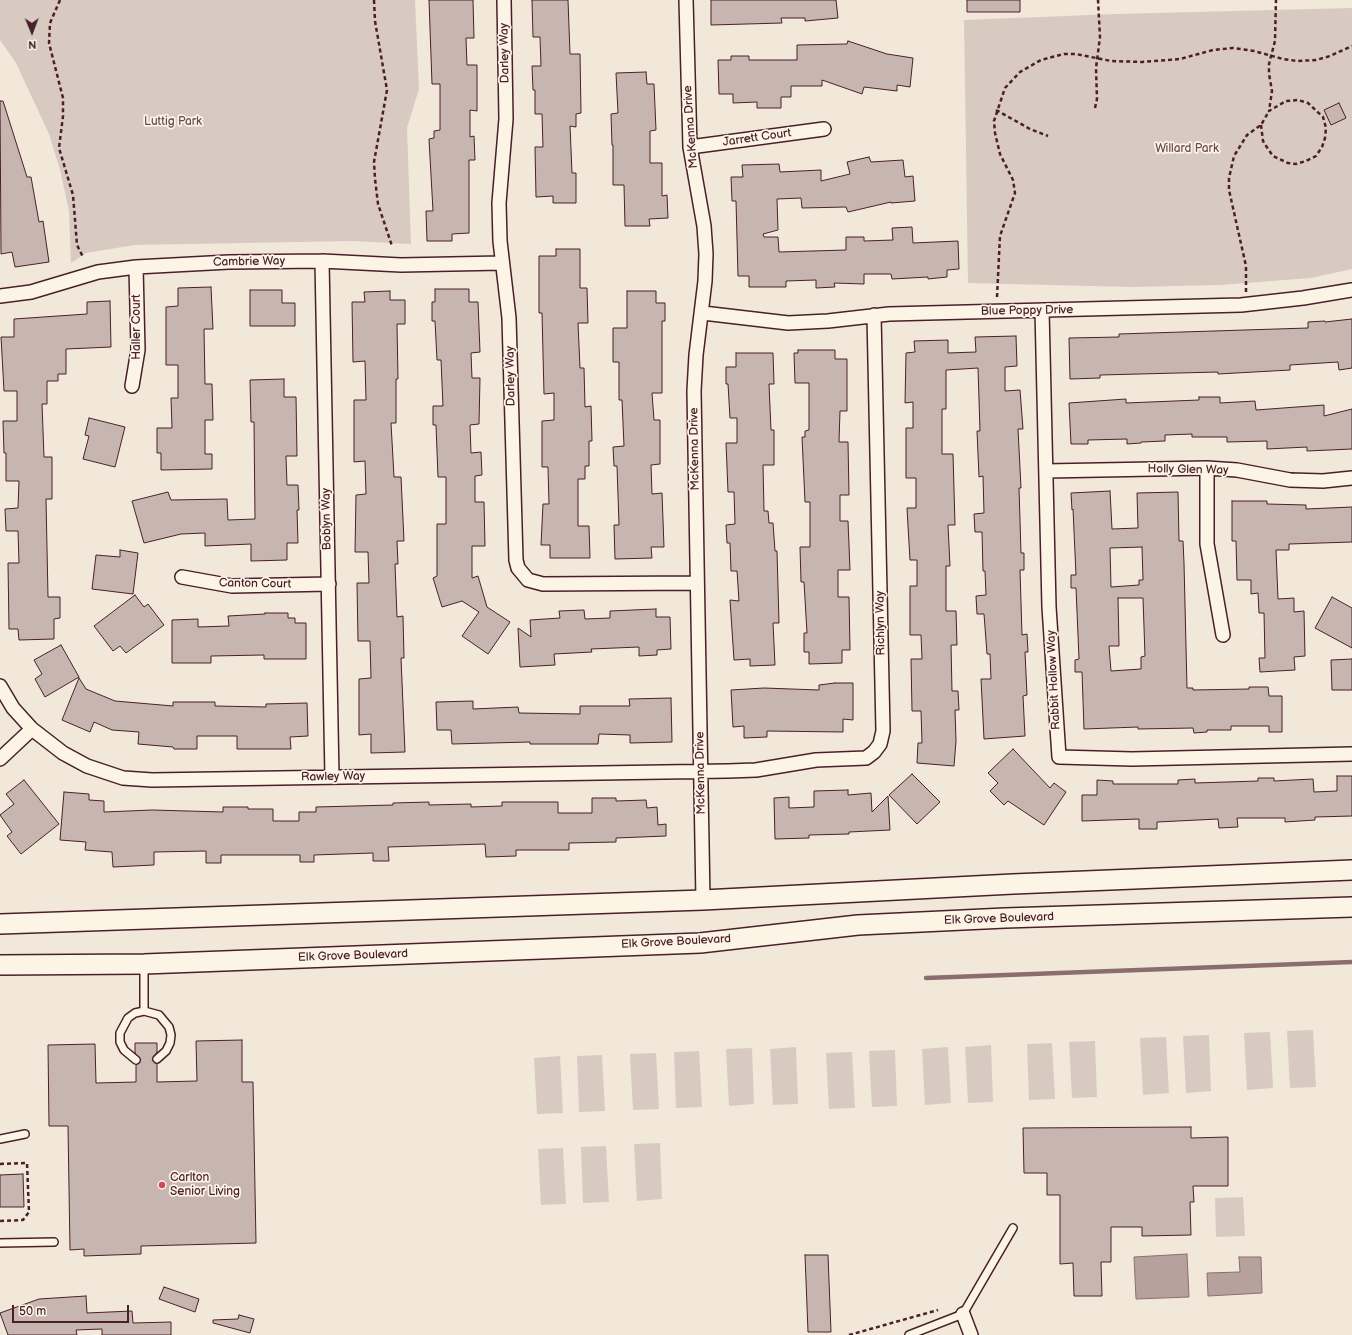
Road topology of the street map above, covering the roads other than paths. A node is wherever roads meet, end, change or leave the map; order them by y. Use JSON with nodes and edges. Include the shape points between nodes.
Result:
{"nodes":[{"id":1,"x":504,"y":0,"type":"edge"},
{"id":2,"x":686,"y":0,"type":"edge"},
{"id":3,"x":824,"y":129,"type":"dead end"},
{"id":4,"x":690,"y":147,"type":"junction"},
{"id":5,"x":322,"y":261,"type":"junction"},
{"id":6,"x":502,"y":263,"type":"junction"},
{"id":7,"x":136,"y":267,"type":"junction"},
{"id":8,"x":1352,"y":290,"type":"edge"},
{"id":9,"x":0,"y":296,"type":"edge"},
{"id":10,"x":1042,"y":310,"type":"junction"},
{"id":11,"x":702,"y":313,"type":"junction"},
{"id":12,"x":874,"y":316,"type":"junction"},
{"id":13,"x":132,"y":386,"type":"dead end"},
{"id":14,"x":1207,"y":468,"type":"junction"},
{"id":15,"x":1046,"y":471,"type":"junction"},
{"id":16,"x":1352,"y":478,"type":"edge"},
{"id":17,"x":182,"y":578,"type":"dead end"},
{"id":18,"x":697,"y":583,"type":"junction"},
{"id":19,"x":328,"y":584,"type":"junction"},
{"id":20,"x":1223,"y":635,"type":"dead end"},
{"id":21,"x":0,"y":686,"type":"edge"},
{"id":22,"x":32,"y":729,"type":"junction"},
{"id":23,"x":1352,"y":754,"type":"edge"},
{"id":24,"x":0,"y":759,"type":"edge"},
{"id":25,"x":701,"y":772,"type":"junction"},
{"id":26,"x":332,"y":776,"type":"junction"},
{"id":27,"x":1352,"y":870,"type":"edge"},
{"id":28,"x":703,"y":900,"type":"junction"},
{"id":29,"x":1352,"y":907,"type":"edge"},
{"id":30,"x":0,"y":924,"type":"edge"},
{"id":31,"x":144,"y":964,"type":"junction"},
{"id":32,"x":0,"y":965,"type":"edge"},
{"id":33,"x":144,"y":1011,"type":"junction"},
{"id":34,"x":157,"y":1059,"type":"dead end"},
{"id":35,"x":136,"y":1060,"type":"dead end"},
{"id":36,"x":25,"y":1134,"type":"dead end"},
{"id":37,"x":0,"y":1140,"type":"edge"},
{"id":38,"x":1013,"y":1228,"type":"dead end"},
{"id":39,"x":54,"y":1242,"type":"dead end"},
{"id":40,"x":0,"y":1243,"type":"edge"},
{"id":41,"x":963,"y":1314,"type":"junction"},
{"id":42,"x":913,"y":1334,"type":"edge"},
{"id":43,"x":971,"y":1335,"type":"edge"}],
"edges":[{"from":1,"to":6,"type":"street","name":"Darley Way","via":[[505,142],[499,203]]},
{"from":2,"to":4,"type":"street","name":"McKenna Drive"},
{"from":3,"to":4,"type":"street","name":"Jarrett Court"},
{"from":4,"to":11,"type":"street","name":"McKenna Drive","via":[[704,226],[705,281]]},
{"from":5,"to":6,"type":"street","name":"Cambrie Way","via":[[402,265]]},
{"from":5,"to":7,"type":"street","name":"Cambrie Way"},
{"from":5,"to":19,"type":"street","name":"Boblyn Way"},
{"from":6,"to":18,"type":"street","name":"Darley Way","via":[[509,318],[518,568],[528,580],[543,584]]},
{"from":7,"to":9,"type":"street","name":"Cambrie Way","via":[[98,272],[31,292]]},
{"from":7,"to":13,"type":"street","name":"Haller Court","via":[[138,350]]},
{"from":8,"to":10,"type":"street","name":"Blue Poppy Drive","via":[[1245,304]]},
{"from":10,"to":12,"type":"street","name":"Blue Poppy Drive"},
{"from":10,"to":15,"type":"street","name":"Rabbit Hollow Way"},
{"from":11,"to":12,"type":"street","name":"Blue Poppy Drive","via":[[788,323],[828,322]]},
{"from":11,"to":18,"type":"street","name":"McKenna Drive","via":[[694,391]]},
{"from":12,"to":25,"type":"street","name":"Richlyn Way","via":[[883,731],[880,744],[871,755],[861,759],[816,760],[756,770]]},
{"from":14,"to":15,"type":"street","name":"Holly Glen Way"},
{"from":14,"to":16,"type":"street","name":"Holly Glen Way","via":[[1237,470],[1290,480],[1323,481]]},
{"from":14,"to":20,"type":"street","via":[[1208,544]]},
{"from":15,"to":23,"type":"street","name":"Rabbit Hollow Way","via":[[1049,607],[1059,757],[1132,759]]},
{"from":17,"to":19,"type":"street","name":"Canton Court","via":[[232,586]]},
{"from":18,"to":25,"type":"street","name":"McKenna Drive"},
{"from":19,"to":26,"type":"street","name":"Boblyn Way"},
{"from":21,"to":22,"type":"street","name":"Rawley Way","via":[[13,708]]},
{"from":22,"to":24,"type":"street"},
{"from":22,"to":26,"type":"street","name":"Rawley Way","via":[[63,753],[87,766],[123,778],[152,780]]},
{"from":25,"to":26,"type":"street","name":"Rawley Way"},
{"from":25,"to":28,"type":"street","name":"McKenna Drive"},
{"from":27,"to":28,"type":"main road","via":[[1021,883]]},
{"from":28,"to":30,"type":"main road"},
{"from":29,"to":31,"type":"main road","name":"Elk Grove Boulevard","via":[[858,925],[700,943]]},
{"from":31,"to":32,"type":"main road","name":"Elk Grove Boulevard"},
{"from":31,"to":33,"type":"lane"},
{"from":33,"to":34,"type":"lane","via":[[159,1015],[171,1035],[166,1051]]},
{"from":33,"to":35,"type":"lane","via":[[128,1018],[120,1033],[120,1042],[124,1050]]},
{"from":36,"to":37,"type":"lane"},
{"from":38,"to":41,"type":"lane"},
{"from":39,"to":40,"type":"lane"},
{"from":41,"to":42,"type":"lane"},
{"from":41,"to":43,"type":"street"}]}
